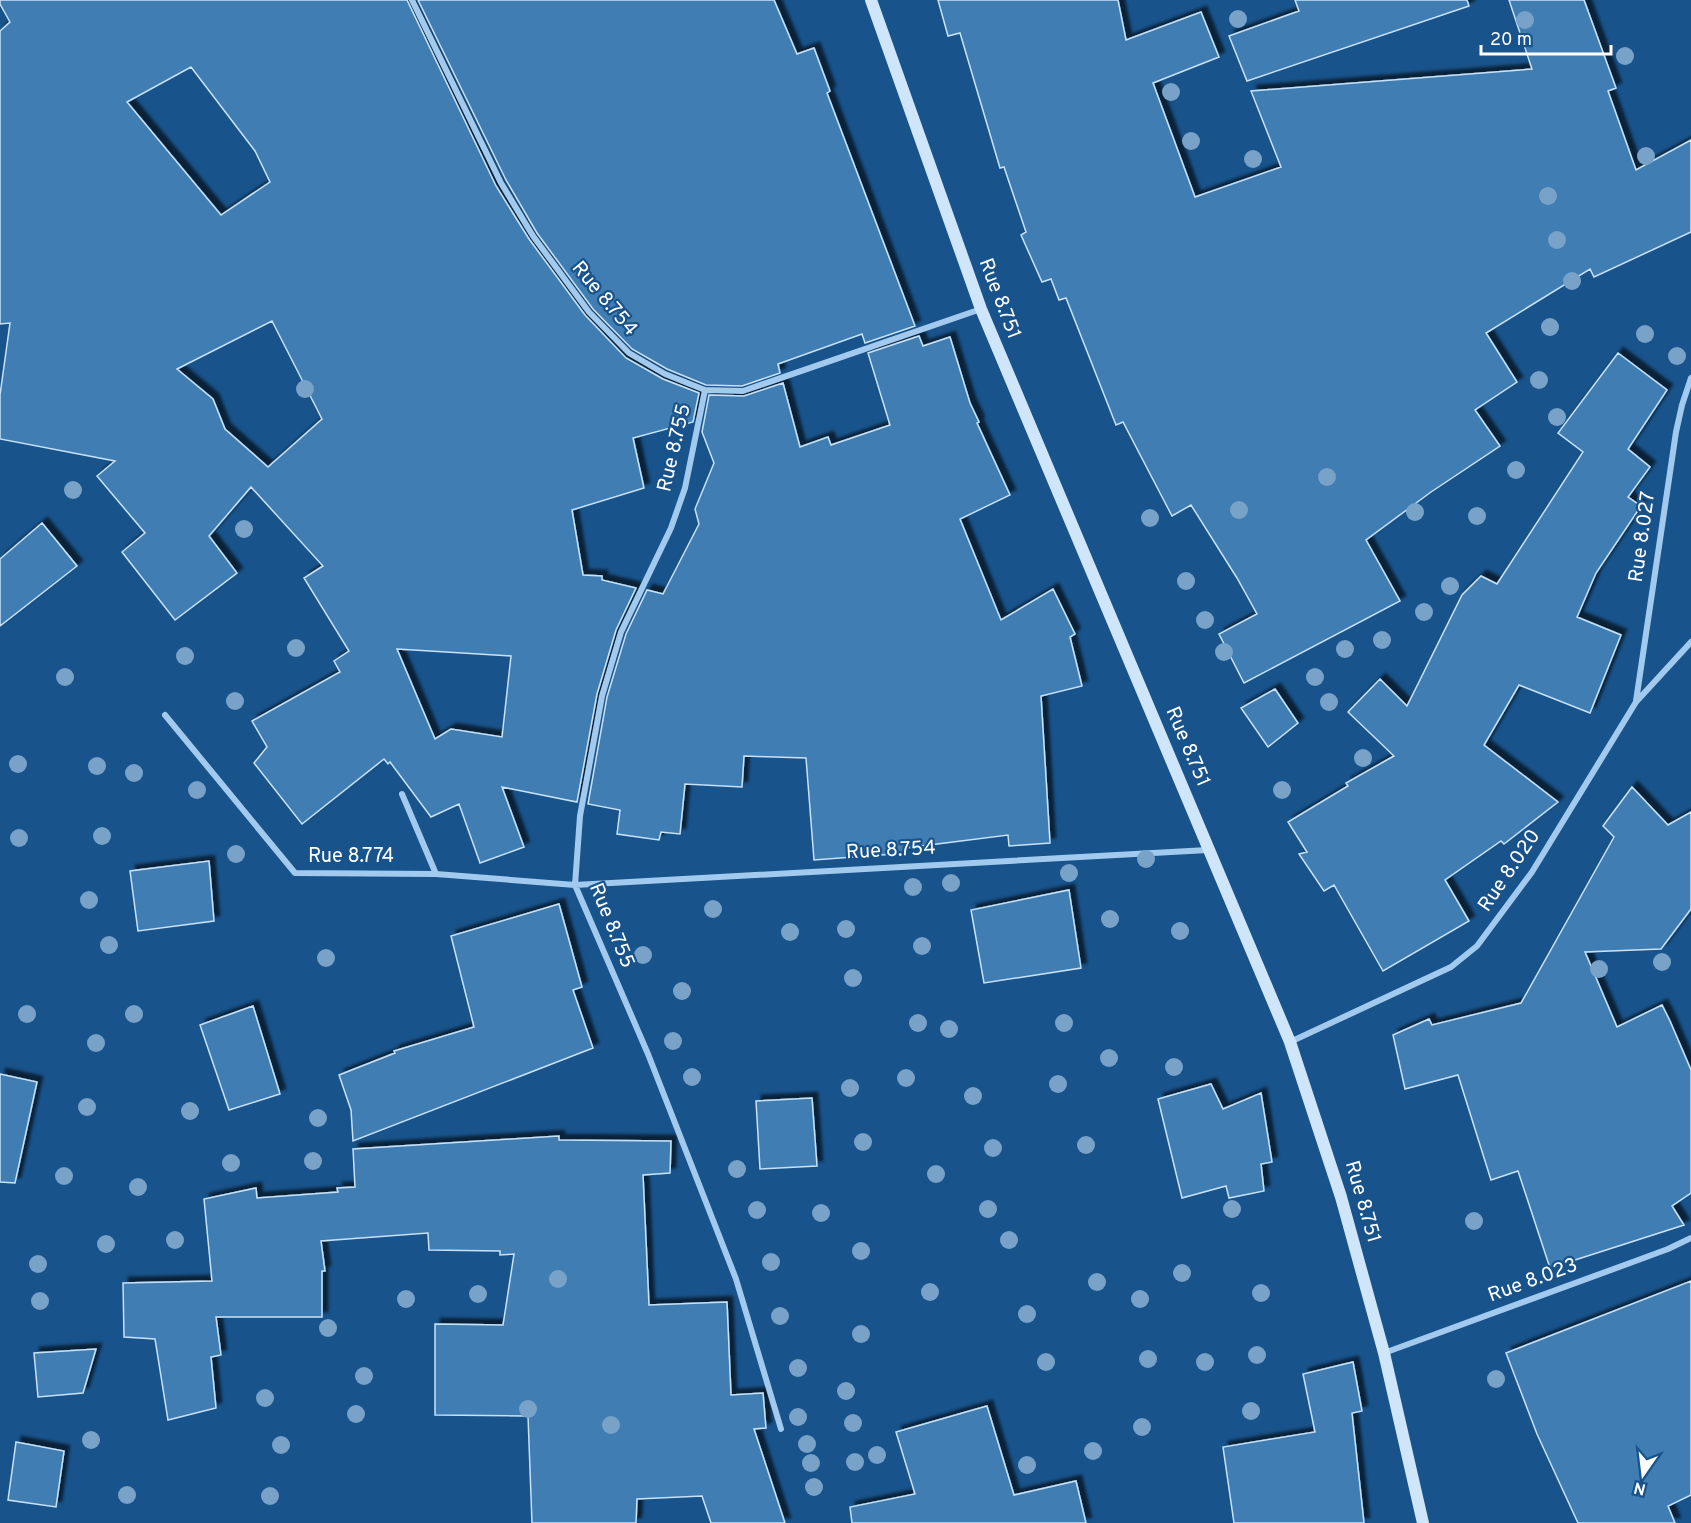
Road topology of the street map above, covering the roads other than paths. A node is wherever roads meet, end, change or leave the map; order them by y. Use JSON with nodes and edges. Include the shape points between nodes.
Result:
{"nodes":[{"id":1,"x":412,"y":0,"type":"edge"},
{"id":2,"x":871,"y":0,"type":"edge"},
{"id":3,"x":981,"y":309,"type":"junction"},
{"id":4,"x":1691,"y":378,"type":"edge"},
{"id":5,"x":705,"y":390,"type":"junction"},
{"id":6,"x":1691,"y":642,"type":"edge"},
{"id":7,"x":1636,"y":702,"type":"junction"},
{"id":8,"x":165,"y":715,"type":"dead end"},
{"id":9,"x":402,"y":794,"type":"dead end"},
{"id":10,"x":1209,"y":850,"type":"junction"},
{"id":11,"x":436,"y":874,"type":"junction"},
{"id":12,"x":575,"y":885,"type":"junction"},
{"id":13,"x":1290,"y":1042,"type":"junction"},
{"id":14,"x":1691,"y":1238,"type":"edge"},
{"id":15,"x":1384,"y":1353,"type":"junction"},
{"id":16,"x":781,"y":1429,"type":"dead end"},
{"id":17,"x":1423,"y":1523,"type":"edge"}],
"edges":[{"from":1,"to":5,"type":"street","name":"Rue 8.754","via":[[501,183],[533,236],[589,312],[629,353],[665,374]]},
{"from":2,"to":3,"type":"main road","name":"Rue 8.751"},
{"from":3,"to":5,"type":"street","name":"Rue 8.754","via":[[743,391]]},
{"from":3,"to":10,"type":"main road","name":"Rue 8.751"},
{"from":4,"to":7,"type":"street","name":"Rue 8.027","via":[[1676,432]]},
{"from":5,"to":12,"type":"street","name":"Rue 8.755","via":[[685,488],[671,528],[621,632],[602,696],[580,816]]},
{"from":6,"to":7,"type":"street","name":"Rue 8.020"},
{"from":7,"to":13,"type":"street","name":"Rue 8.020","via":[[1532,872],[1478,946],[1450,967]]},
{"from":8,"to":11,"type":"street","name":"Rue 8.774","via":[[295,873]]},
{"from":9,"to":11,"type":"street"},
{"from":10,"to":12,"type":"street","name":"Rue 8.754"},
{"from":10,"to":13,"type":"main road","name":"Rue 8.751"},
{"from":11,"to":12,"type":"street","name":"Rue 8.774"},
{"from":12,"to":16,"type":"street","name":"Rue 8.755","via":[[648,1054],[736,1279]]},
{"from":13,"to":15,"type":"main road","name":"Rue 8.751","via":[[1341,1197]]},
{"from":14,"to":15,"type":"street","name":"Rue 8.023"},
{"from":15,"to":17,"type":"main road","name":"Rue 8.751"}]}
